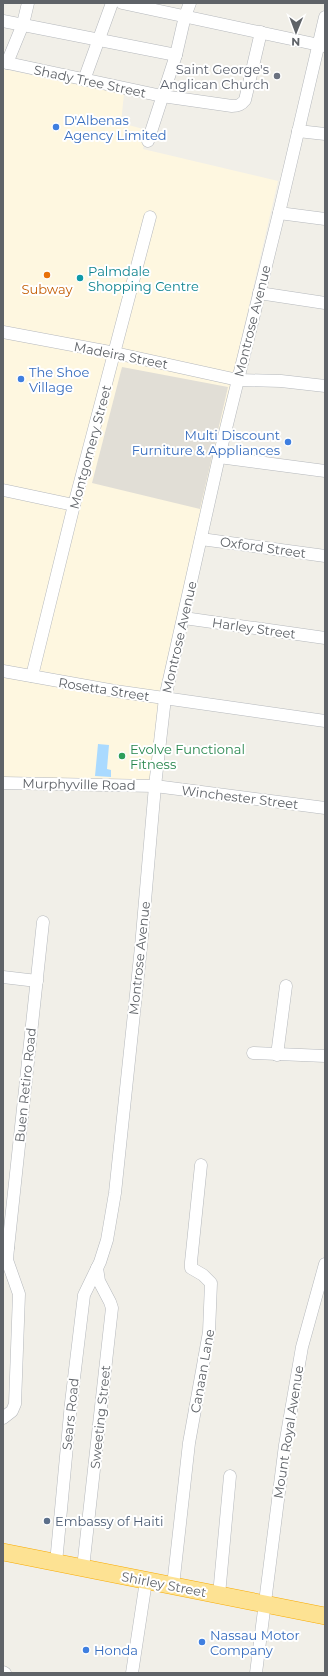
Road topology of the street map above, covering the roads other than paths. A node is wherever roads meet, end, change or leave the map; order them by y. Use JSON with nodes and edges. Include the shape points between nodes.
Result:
{"nodes":[{"id":1,"x":28,"y":3,"type":"edge"},
{"id":2,"x":112,"y":3,"type":"edge"},
{"id":3,"x":122,"y":3,"type":"edge"},
{"id":4,"x":190,"y":3,"type":"edge"},
{"id":5,"x":185,"y":16,"type":"junction"},
{"id":6,"x":325,"y":16,"type":"edge"},
{"id":7,"x":3,"y":21,"type":"edge"},
{"id":8,"x":23,"y":24,"type":"junction"},
{"id":9,"x":261,"y":32,"type":"junction"},
{"id":10,"x":100,"y":39,"type":"junction"},
{"id":11,"x":321,"y":46,"type":"edge"},
{"id":12,"x":176,"y":55,"type":"junction"},
{"id":13,"x":5,"y":62,"type":"edge"},
{"id":14,"x":84,"y":80,"type":"junction"},
{"id":15,"x":162,"y":96,"type":"junction"},
{"id":16,"x":298,"y":131,"type":"junction"},
{"id":17,"x":325,"y":134,"type":"edge"},
{"id":18,"x":148,"y":141,"type":"dead end"},
{"id":19,"x":279,"y":213,"type":"junction"},
{"id":20,"x":150,"y":217,"type":"dead end"},
{"id":21,"x":325,"y":219,"type":"edge"},
{"id":22,"x":259,"y":293,"type":"junction"},
{"id":23,"x":325,"y":302,"type":"edge"},
{"id":24,"x":3,"y":332,"type":"edge"},
{"id":25,"x":115,"y":353,"type":"junction"},
{"id":26,"x":238,"y":380,"type":"junction"},
{"id":27,"x":325,"y":386,"type":"edge"},
{"id":28,"x":219,"y":457,"type":"junction"},
{"id":29,"x":325,"y":471,"type":"edge"},
{"id":30,"x":3,"y":490,"type":"edge"},
{"id":31,"x":74,"y":505,"type":"junction"},
{"id":32,"x":201,"y":539,"type":"junction"},
{"id":33,"x":325,"y":556,"type":"edge"},
{"id":34,"x":184,"y":618,"type":"junction"},
{"id":35,"x":325,"y":638,"type":"edge"},
{"id":36,"x":3,"y":671,"type":"edge"},
{"id":37,"x":32,"y":676,"type":"junction"},
{"id":38,"x":165,"y":698,"type":"junction"},
{"id":39,"x":325,"y":721,"type":"edge"},
{"id":40,"x":3,"y":783,"type":"edge"},
{"id":41,"x":155,"y":786,"type":"junction"},
{"id":42,"x":325,"y":808,"type":"edge"},
{"id":43,"x":43,"y":922,"type":"dead end"},
{"id":44,"x":3,"y":977,"type":"edge"},
{"id":45,"x":37,"y":981,"type":"junction"},
{"id":46,"x":286,"y":986,"type":"dead end"},
{"id":47,"x":253,"y":1053,"type":"dead end"},
{"id":48,"x":277,"y":1055,"type":"junction"},
{"id":49,"x":325,"y":1056,"type":"edge"},
{"id":50,"x":201,"y":1165,"type":"dead end"},
{"id":51,"x":5,"y":1248,"type":"edge"},
{"id":52,"x":325,"y":1264,"type":"edge"},
{"id":53,"x":97,"y":1268,"type":"junction"},
{"id":54,"x":3,"y":1418,"type":"edge"},
{"id":55,"x":230,"y":1476,"type":"dead end"},
{"id":56,"x":3,"y":1552,"type":"edge"},
{"id":57,"x":56,"y":1563,"type":"junction"},
{"id":58,"x":83,"y":1568,"type":"junction"},
{"id":59,"x":146,"y":1581,"type":"junction"},
{"id":60,"x":173,"y":1586,"type":"junction"},
{"id":61,"x":219,"y":1595,"type":"junction"},
{"id":62,"x":265,"y":1604,"type":"junction"},
{"id":63,"x":325,"y":1616,"type":"edge"},
{"id":64,"x":132,"y":1673,"type":"edge"},
{"id":65,"x":256,"y":1673,"type":"edge"}],
"edges":[{"from":1,"to":8,"type":"street"},
{"from":2,"to":10,"type":"street"},
{"from":3,"to":5,"type":"street"},
{"from":4,"to":5,"type":"street"},
{"from":5,"to":9,"type":"street"},
{"from":5,"to":12,"type":"street"},
{"from":6,"to":11,"type":"street","name":"Montrose Avenue"},
{"from":7,"to":8,"type":"street"},
{"from":8,"to":10,"type":"street"},
{"from":8,"to":13,"type":"street"},
{"from":9,"to":11,"type":"street"},
{"from":9,"to":15,"type":"street","name":"Shady Tree Street","via":[[242,105],[232,106]]},
{"from":10,"to":12,"type":"street"},
{"from":10,"to":14,"type":"street"},
{"from":11,"to":16,"type":"street","name":"Montrose Avenue"},
{"from":12,"to":15,"type":"street"},
{"from":13,"to":14,"type":"street","name":"Shady Tree Street"},
{"from":14,"to":15,"type":"street","name":"Shady Tree Street"},
{"from":15,"to":18,"type":"street"},
{"from":16,"to":17,"type":"street"},
{"from":16,"to":19,"type":"street","name":"Montrose Avenue"},
{"from":19,"to":21,"type":"street"},
{"from":19,"to":22,"type":"street","name":"Montrose Avenue"},
{"from":20,"to":25,"type":"street","name":"Montgomery Street"},
{"from":22,"to":23,"type":"street"},
{"from":22,"to":26,"type":"street","name":"Montrose Avenue"},
{"from":24,"to":25,"type":"street","name":"Madeira Street"},
{"from":25,"to":26,"type":"street","name":"Madeira Street"},
{"from":25,"to":31,"type":"street","name":"Montgomery Street"},
{"from":26,"to":27,"type":"street","name":"Madeira Street"},
{"from":26,"to":28,"type":"street","name":"Montrose Avenue"},
{"from":28,"to":29,"type":"street"},
{"from":28,"to":32,"type":"street","name":"Montrose Avenue"},
{"from":30,"to":31,"type":"street"},
{"from":31,"to":37,"type":"street","name":"Montgomery Street"},
{"from":32,"to":33,"type":"street","name":"Oxford Street"},
{"from":32,"to":34,"type":"street","name":"Montrose Avenue"},
{"from":34,"to":35,"type":"street","name":"Harley Street"},
{"from":34,"to":38,"type":"street","name":"Montrose Avenue"},
{"from":36,"to":37,"type":"street","name":"Rosetta Street"},
{"from":37,"to":38,"type":"street","name":"Rosetta Street"},
{"from":38,"to":39,"type":"street","name":"Rosetta Street"},
{"from":38,"to":41,"type":"street","name":"Montrose Avenue"},
{"from":40,"to":41,"type":"street","name":"Murphyville Road"},
{"from":41,"to":42,"type":"street","name":"Winchester Street"},
{"from":41,"to":53,"type":"street","name":"Montrose Avenue","via":[[115,1193],[107,1240]]},
{"from":43,"to":45,"type":"street","name":"Buen Retiro Road"},
{"from":44,"to":45,"type":"street"},
{"from":45,"to":51,"type":"street","name":"Buen Retiro Road"},
{"from":46,"to":48,"type":"street"},
{"from":47,"to":48,"type":"street"},
{"from":48,"to":49,"type":"street"},
{"from":50,"to":60,"type":"street","name":"Canaan Lane","via":[[190,1262],[191,1268],[211,1283],[211,1304],[209,1332],[189,1443]]},
{"from":51,"to":54,"type":"street","name":"Buen Retiro Road","via":[[19,1294],[14,1404],[12,1411]]},
{"from":52,"to":62,"type":"street","name":"Mount Royal Avenue","via":[[302,1347],[285,1445]]},
{"from":53,"to":57,"type":"street","name":"Sears Road","via":[[84,1295]]},
{"from":53,"to":58,"type":"street","name":"Sweeting Street","via":[[99,1282],[112,1308]]},
{"from":55,"to":61,"type":"street"},
{"from":56,"to":57,"type":"highway","name":"Shirley Street"},
{"from":57,"to":58,"type":"highway","name":"Shirley Street"},
{"from":58,"to":59,"type":"highway","name":"Shirley Street"},
{"from":59,"to":60,"type":"highway","name":"Shirley Street"},
{"from":59,"to":64,"type":"street"},
{"from":60,"to":61,"type":"highway","name":"Shirley Street"},
{"from":61,"to":62,"type":"highway","name":"Shirley Street"},
{"from":62,"to":63,"type":"highway","name":"Shirley Street"},
{"from":62,"to":65,"type":"street","name":"Mount Royal Avenue"}]}
